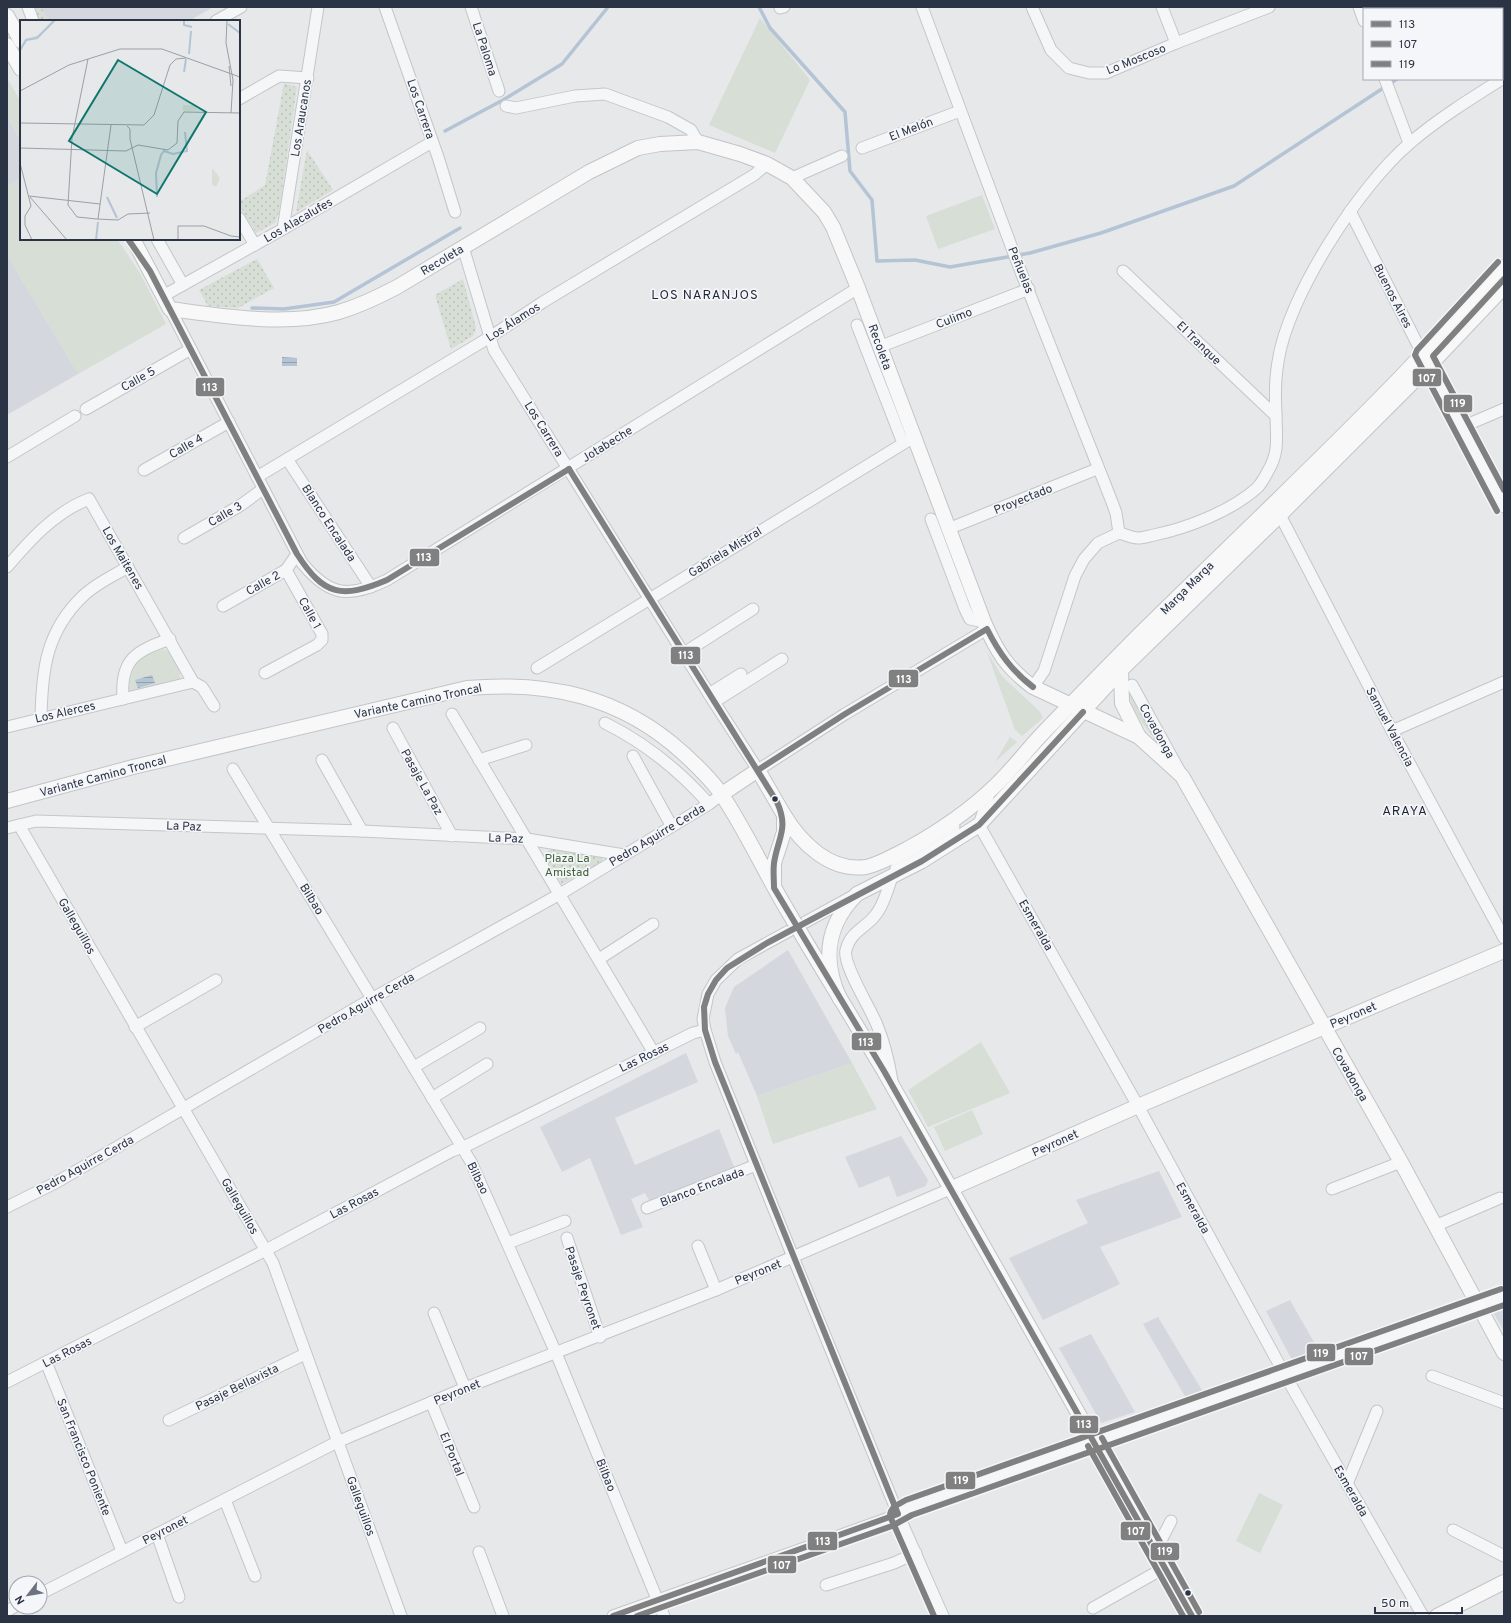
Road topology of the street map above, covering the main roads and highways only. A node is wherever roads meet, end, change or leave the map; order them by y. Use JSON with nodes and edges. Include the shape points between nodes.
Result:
{"nodes":[{"id":1,"x":7,"y":16,"type":"edge"},
{"id":2,"x":20,"y":39,"type":"edge"},
{"id":3,"x":7,"y":45,"type":"edge"},
{"id":4,"x":20,"y":67,"type":"edge"},
{"id":5,"x":129,"y":240,"type":"edge"},
{"id":6,"x":133,"y":240,"type":"edge"},
{"id":7,"x":1504,"y":266,"type":"edge"},
{"id":8,"x":150,"y":271,"type":"junction"},
{"id":9,"x":1504,"y":287,"type":"edge"},
{"id":10,"x":1426,"y":360,"type":"junction"},
{"id":11,"x":1121,"y":670,"type":"junction"},
{"id":12,"x":1076,"y":709,"type":"junction"},
{"id":13,"x":1139,"y":738,"type":"junction"},
{"id":14,"x":722,"y":794,"type":"junction"},
{"id":15,"x":7,"y":801,"type":"edge"},
{"id":16,"x":784,"y":815,"type":"junction"},
{"id":17,"x":774,"y":888,"type":"junction"},
{"id":18,"x":1504,"y":951,"type":"edge"},
{"id":19,"x":840,"y":999,"type":"junction"},
{"id":20,"x":1324,"y":1028,"type":"junction"},
{"id":21,"x":950,"y":1189,"type":"junction"},
{"id":22,"x":1504,"y":1352,"type":"edge"},
{"id":23,"x":1504,"y":1582,"type":"edge"},
{"id":24,"x":1192,"y":1616,"type":"edge"},
{"id":25,"x":1436,"y":1616,"type":"edge"}],
"edges":[{"from":1,"to":2,"type":"main road"},
{"from":3,"to":4,"type":"main road"},
{"from":5,"to":8,"type":"main road"},
{"from":6,"to":8,"type":"main road"},
{"from":7,"to":10,"type":"main road","name":"Marga Marga"},
{"from":8,"to":12,"type":"main road","name":"Recoleta","via":[[170,309],[277,320],[311,318],[338,312],[386,293],[589,172],[638,148],[698,142],[767,164],[792,178],[824,212],[832,227],[858,288],[908,440],[999,654],[1019,677]]},
{"from":9,"to":10,"type":"main road","name":"Marga Marga"},
{"from":10,"to":11,"type":"main road","name":"Marga Marga","via":[[1280,516]]},
{"from":10,"to":12,"type":"main road","name":"Marga Marga","via":[[1222,553]]},
{"from":11,"to":12,"type":"main road","name":"Marga Marga"},
{"from":11,"to":13,"type":"main road","via":[[1122,703]]},
{"from":12,"to":13,"type":"main road","name":"Covadonga"},
{"from":12,"to":16,"type":"main road","name":"Marga Marga","via":[[1040,736],[996,785],[969,808],[934,833],[895,855],[867,866],[850,867],[823,857],[796,834]]},
{"from":12,"to":19,"type":"main road","name":"Marga Marga","via":[[979,825],[922,861],[857,894],[843,910],[833,929],[829,951],[830,973]]},
{"from":13,"to":20,"type":"main road","name":"Covadonga","via":[[1182,776]]},
{"from":14,"to":15,"type":"main road","name":"Variante Camino Troncal","via":[[669,740],[637,718],[612,705],[563,691],[501,686],[467,688],[391,705]]},
{"from":14,"to":16,"type":"main road","via":[[758,770]]},
{"from":14,"to":17,"type":"main road","name":"Variante Camino Troncal"},
{"from":16,"to":17,"type":"main road","via":[[784,832],[774,863]]},
{"from":17,"to":19,"type":"main road","name":"Variante Camino Troncal","bridge":true},
{"from":18,"to":20,"type":"main road","name":"Peyronet"},
{"from":19,"to":21,"type":"main road"},
{"from":20,"to":21,"type":"main road","name":"Peyronet"},
{"from":20,"to":22,"type":"main road","name":"Covadonga","via":[[1401,1162]]},
{"from":21,"to":24,"type":"main road"},
{"from":23,"to":25,"type":"main road"}]}
